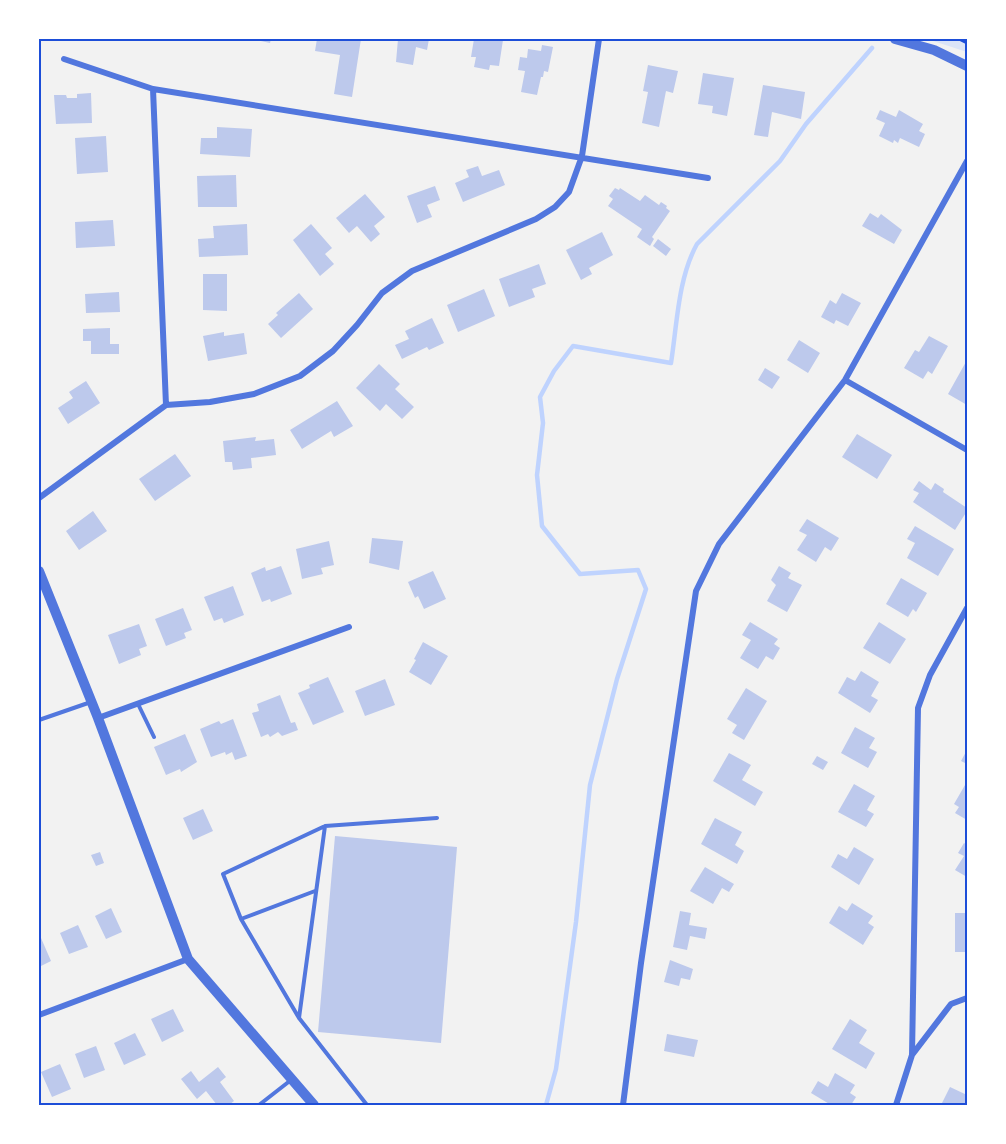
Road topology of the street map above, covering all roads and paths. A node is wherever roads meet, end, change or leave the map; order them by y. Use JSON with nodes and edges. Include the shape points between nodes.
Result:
{"nodes":[{"id":1,"x":598,"y":39,"type":"edge"},
{"id":2,"x":895,"y":39,"type":"edge"},
{"id":3,"x":959,"y":39,"type":"edge"},
{"id":4,"x":967,"y":43,"type":"edge"},
{"id":5,"x":64,"y":59,"type":"dead end"},
{"id":6,"x":967,"y":66,"type":"edge"},
{"id":7,"x":153,"y":89,"type":"junction"},
{"id":8,"x":582,"y":156,"type":"junction"},
{"id":9,"x":967,"y":161,"type":"edge"},
{"id":10,"x":708,"y":178,"type":"dead end"},
{"id":11,"x":845,"y":380,"type":"junction"},
{"id":12,"x":166,"y":405,"type":"junction"},
{"id":13,"x":967,"y":450,"type":"edge"},
{"id":14,"x":39,"y":498,"type":"edge"},
{"id":15,"x":39,"y":571,"type":"edge"},
{"id":16,"x":967,"y":608,"type":"edge"},
{"id":17,"x":349,"y":627,"type":"dead end"},
{"id":18,"x":92,"y":702,"type":"junction"},
{"id":19,"x":137,"y":704,"type":"junction"},
{"id":20,"x":98,"y":718,"type":"junction"},
{"id":21,"x":39,"y":720,"type":"edge"},
{"id":22,"x":154,"y":737,"type":"dead end"},
{"id":23,"x":437,"y":818,"type":"dead end"},
{"id":24,"x":325,"y":826,"type":"junction"},
{"id":25,"x":315,"y":891,"type":"junction"},
{"id":26,"x":241,"y":919,"type":"junction"},
{"id":27,"x":188,"y":959,"type":"junction"},
{"id":28,"x":967,"y":998,"type":"edge"},
{"id":29,"x":39,"y":1015,"type":"edge"},
{"id":30,"x":299,"y":1018,"type":"junction"},
{"id":31,"x":912,"y":1055,"type":"junction"},
{"id":32,"x":292,"y":1079,"type":"junction"},
{"id":33,"x":259,"y":1105,"type":"edge"},
{"id":34,"x":314,"y":1105,"type":"edge"},
{"id":35,"x":366,"y":1105,"type":"edge"},
{"id":36,"x":624,"y":1105,"type":"edge"},
{"id":37,"x":896,"y":1105,"type":"edge"}],
"edges":[{"from":1,"to":8,"type":"street"},
{"from":2,"to":6,"type":"street","via":[[934,50]]},
{"from":3,"to":4,"type":"path"},
{"from":5,"to":7,"type":"street"},
{"from":7,"to":8,"type":"street"},
{"from":7,"to":12,"type":"street"},
{"from":8,"to":10,"type":"street"},
{"from":8,"to":12,"type":"street","via":[[569,192],[555,207],[536,219],[412,271],[381,293],[333,351],[300,376],[254,394]]},
{"from":9,"to":11,"type":"street"},
{"from":11,"to":13,"type":"street"},
{"from":11,"to":36,"type":"street","via":[[719,544],[696,591]]},
{"from":12,"to":14,"type":"street"},
{"from":15,"to":18,"type":"street"},
{"from":16,"to":31,"type":"street","via":[[930,675],[918,708]]},
{"from":17,"to":19,"type":"street"},
{"from":18,"to":20,"type":"street"},
{"from":18,"to":21,"type":"lane"},
{"from":19,"to":20,"type":"street"},
{"from":19,"to":22,"type":"lane"},
{"from":20,"to":27,"type":"street"},
{"from":23,"to":24,"type":"lane"},
{"from":24,"to":25,"type":"lane"},
{"from":24,"to":26,"type":"lane","via":[[222,874]]},
{"from":25,"to":26,"type":"lane"},
{"from":25,"to":30,"type":"lane"},
{"from":26,"to":30,"type":"lane"},
{"from":27,"to":29,"type":"street"},
{"from":27,"to":32,"type":"street"},
{"from":28,"to":31,"type":"street","via":[[951,1004]]},
{"from":30,"to":35,"type":"lane"},
{"from":31,"to":37,"type":"street"},
{"from":32,"to":33,"type":"lane"},
{"from":32,"to":34,"type":"street"}]}
